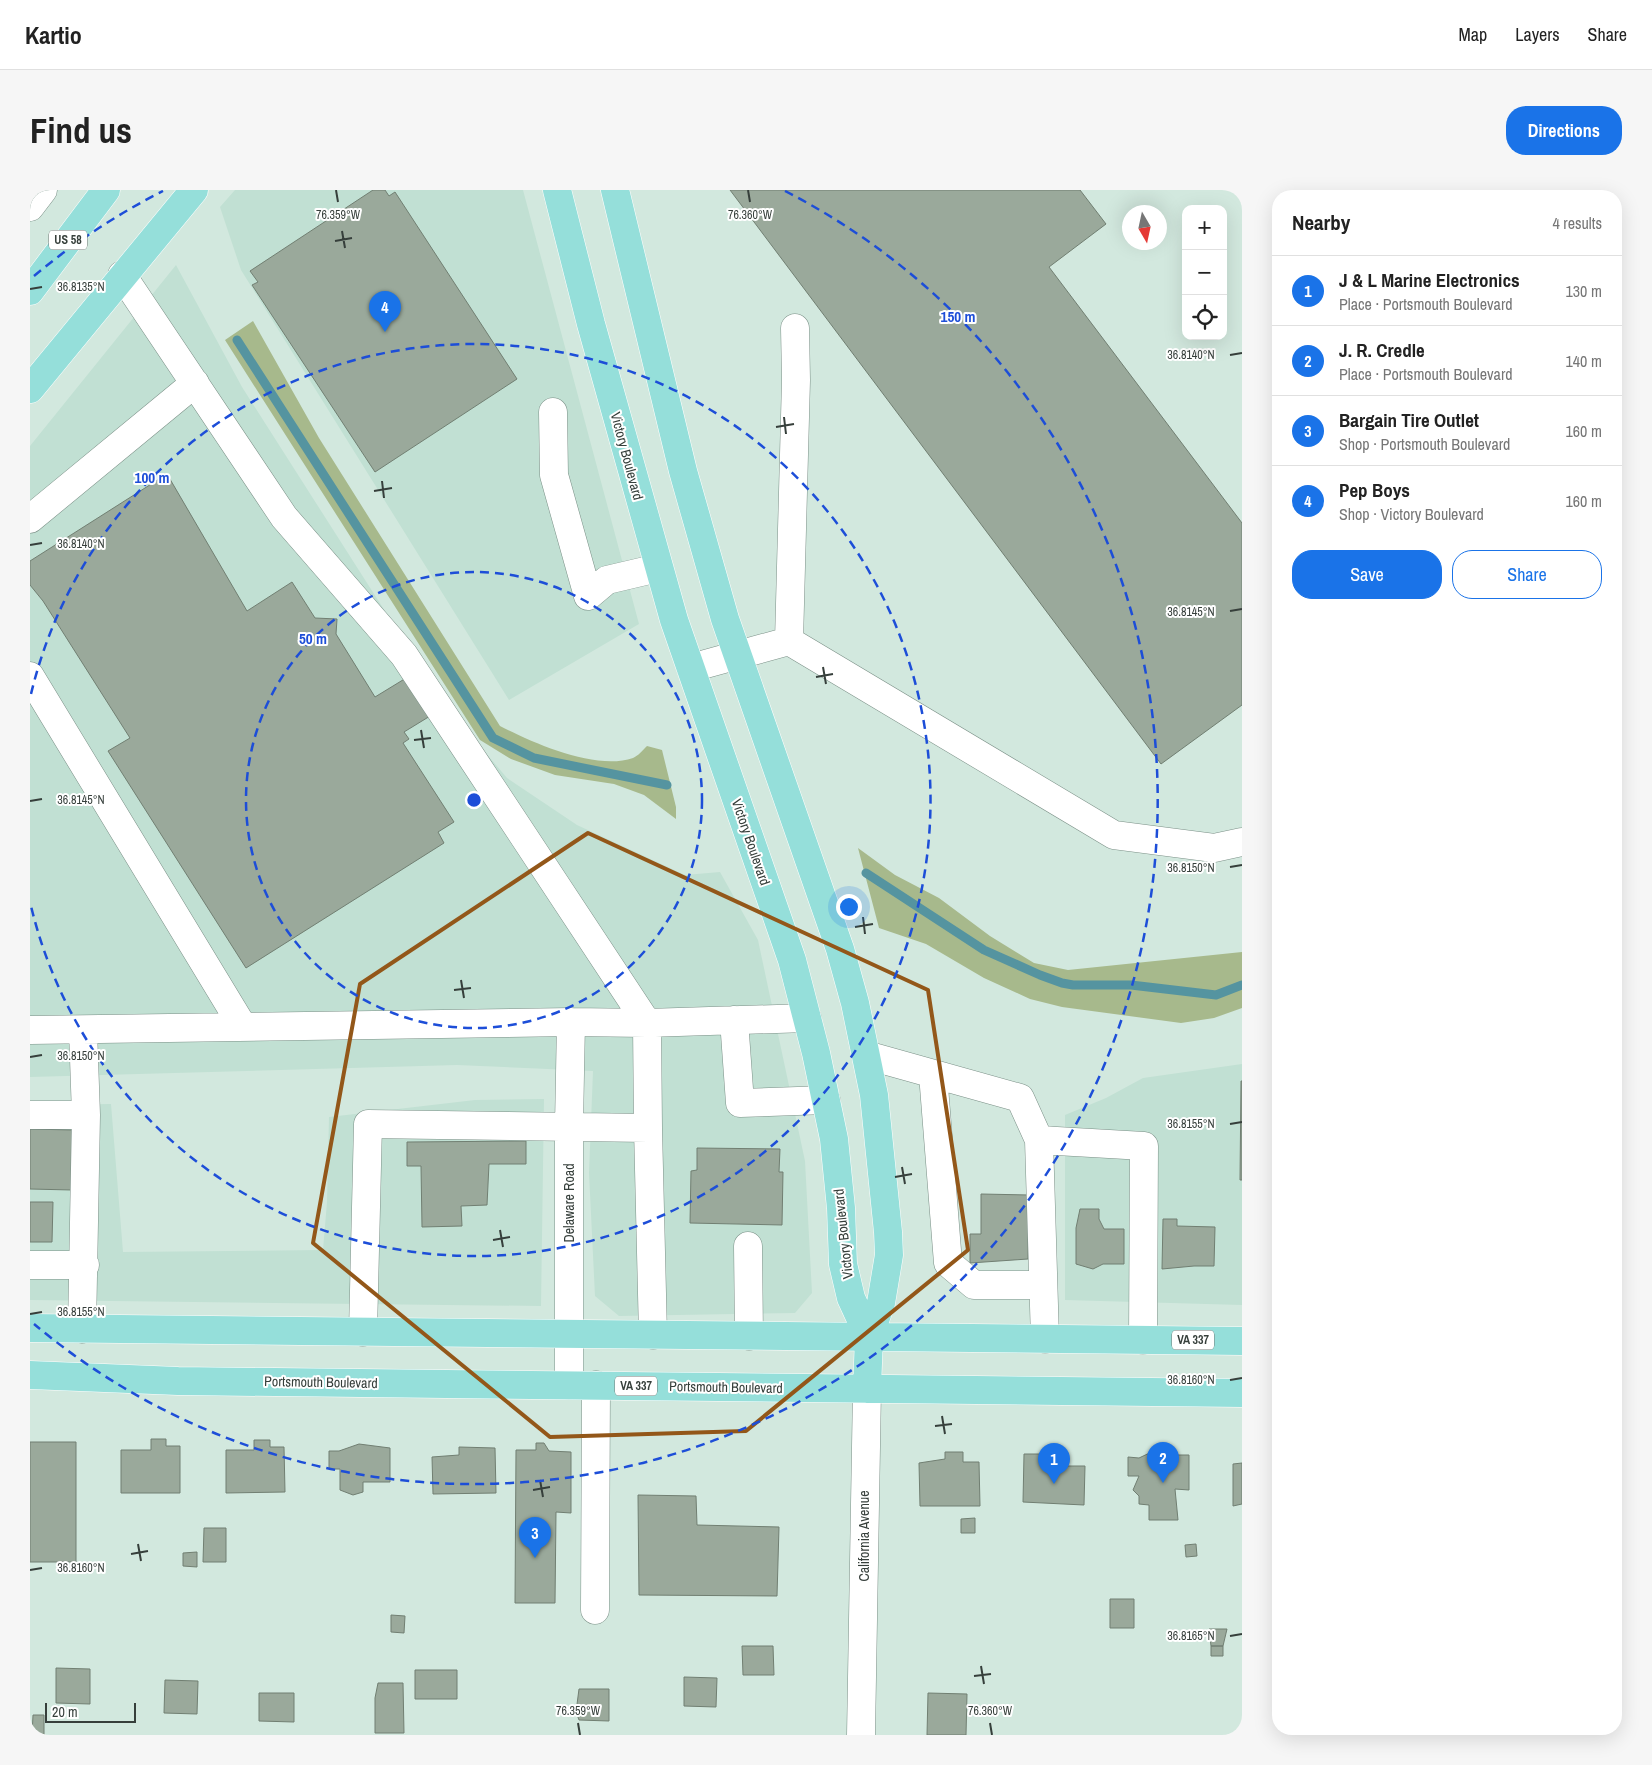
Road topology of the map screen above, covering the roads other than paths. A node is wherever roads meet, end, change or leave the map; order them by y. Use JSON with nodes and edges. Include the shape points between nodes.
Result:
{"nodes":[{"id":1,"x":43,"y":190,"type":"edge"},
{"id":2,"x":106,"y":190,"type":"edge"},
{"id":3,"x":194,"y":190,"type":"edge"},
{"id":4,"x":557,"y":190,"type":"edge"},
{"id":5,"x":615,"y":190,"type":"edge"},
{"id":6,"x":30,"y":207,"type":"edge"},
{"id":7,"x":122,"y":275,"type":"junction"},
{"id":8,"x":30,"y":291,"type":"edge"},
{"id":9,"x":795,"y":328,"type":"dead end"},
{"id":10,"x":195,"y":383,"type":"junction"},
{"id":11,"x":30,"y":389,"type":"edge"},
{"id":12,"x":553,"y":412,"type":"dead end"},
{"id":13,"x":30,"y":519,"type":"edge"},
{"id":14,"x":658,"y":568,"type":"junction"},
{"id":15,"x":790,"y":642,"type":"junction"},
{"id":16,"x":737,"y":654,"type":"junction"},
{"id":17,"x":691,"y":668,"type":"junction"},
{"id":18,"x":30,"y":676,"type":"edge"},
{"id":19,"x":1242,"y":842,"type":"edge"},
{"id":20,"x":807,"y":1018,"type":"junction"},
{"id":21,"x":734,"y":1020,"type":"junction"},
{"id":22,"x":571,"y":1022,"type":"junction"},
{"id":23,"x":647,"y":1023,"type":"junction"},
{"id":24,"x":243,"y":1027,"type":"junction"},
{"id":25,"x":30,"y":1030,"type":"edge"},
{"id":26,"x":83,"y":1030,"type":"junction"},
{"id":27,"x":866,"y":1055,"type":"junction"},
{"id":28,"x":933,"y":1074,"type":"junction"},
{"id":29,"x":826,"y":1100,"type":"junction"},
{"id":30,"x":30,"y":1115,"type":"edge"},
{"id":31,"x":86,"y":1115,"type":"junction"},
{"id":32,"x":569,"y":1125,"type":"junction"},
{"id":33,"x":648,"y":1128,"type":"junction"},
{"id":34,"x":1039,"y":1140,"type":"junction"},
{"id":35,"x":748,"y":1246,"type":"dead end"},
{"id":36,"x":30,"y":1265,"type":"edge"},
{"id":37,"x":85,"y":1265,"type":"junction"},
{"id":38,"x":1043,"y":1285,"type":"junction"},
{"id":39,"x":30,"y":1328,"type":"edge"},
{"id":40,"x":82,"y":1329,"type":"junction"},
{"id":41,"x":362,"y":1332,"type":"junction"},
{"id":42,"x":569,"y":1334,"type":"junction"},
{"id":43,"x":653,"y":1335,"type":"junction"},
{"id":44,"x":749,"y":1336,"type":"junction"},
{"id":45,"x":869,"y":1337,"type":"junction"},
{"id":46,"x":1045,"y":1339,"type":"junction"},
{"id":47,"x":1144,"y":1340,"type":"junction"},
{"id":48,"x":1242,"y":1340,"type":"edge"},
{"id":49,"x":30,"y":1374,"type":"edge"},
{"id":50,"x":569,"y":1385,"type":"junction"},
{"id":51,"x":596,"y":1385,"type":"junction"},
{"id":52,"x":867,"y":1390,"type":"junction"},
{"id":53,"x":1242,"y":1393,"type":"edge"},
{"id":54,"x":595,"y":1610,"type":"dead end"},
{"id":55,"x":861,"y":1735,"type":"edge"}],
"edges":[{"from":1,"to":6,"type":"street"},
{"from":2,"to":8,"type":"main road","number":"US 58"},
{"from":3,"to":7,"type":"main road"},
{"from":4,"to":14,"type":"main road","name":"Victory Boulevard"},
{"from":5,"to":16,"type":"main road","via":[[683,471]]},
{"from":7,"to":10,"type":"street"},
{"from":7,"to":11,"type":"main road"},
{"from":9,"to":15,"type":"street"},
{"from":10,"to":13,"type":"street"},
{"from":10,"to":23,"type":"street","via":[[284,517],[404,655]]},
{"from":12,"to":14,"type":"street","via":[[554,476],[588,596],[607,580]]},
{"from":14,"to":17,"type":"main road","name":"Victory Boulevard"},
{"from":15,"to":16,"type":"street"},
{"from":15,"to":19,"type":"street","via":[[1114,835],[1214,848]]},
{"from":16,"to":17,"type":"street"},
{"from":16,"to":27,"type":"main road","via":[[840,949]]},
{"from":17,"to":20,"type":"main road","name":"Victory Boulevard","via":[[792,960]]},
{"from":18,"to":24,"type":"street"},
{"from":20,"to":21,"type":"street"},
{"from":20,"to":29,"type":"main road","name":"Victory Boulevard"},
{"from":21,"to":23,"type":"street"},
{"from":21,"to":29,"type":"street","via":[[740,1103]]},
{"from":22,"to":23,"type":"street"},
{"from":22,"to":24,"type":"street"},
{"from":22,"to":32,"type":"street","name":"Delaware Road"},
{"from":23,"to":33,"type":"street"},
{"from":24,"to":26,"type":"street"},
{"from":25,"to":26,"type":"street"},
{"from":26,"to":31,"type":"street"},
{"from":27,"to":28,"type":"street"},
{"from":27,"to":45,"type":"main road","via":[[874,1095],[889,1255],[882,1303]]},
{"from":28,"to":34,"type":"street","via":[[1020,1098]]},
{"from":28,"to":38,"type":"street","via":[[948,1263],[974,1285]]},
{"from":29,"to":45,"type":"main road","name":"Victory Boulevard","via":[[835,1149],[843,1264],[851,1298]]},
{"from":30,"to":31,"type":"street"},
{"from":31,"to":37,"type":"street"},
{"from":32,"to":33,"type":"street"},
{"from":32,"to":41,"type":"street","via":[[368,1124]]},
{"from":32,"to":42,"type":"street","name":"Delaware Road"},
{"from":33,"to":43,"type":"street"},
{"from":34,"to":38,"type":"street"},
{"from":34,"to":47,"type":"street","via":[[1144,1146]]},
{"from":35,"to":44,"type":"street"},
{"from":36,"to":37,"type":"street"},
{"from":37,"to":40,"type":"street"},
{"from":38,"to":46,"type":"street"},
{"from":39,"to":40,"type":"main road","number":"VA 337"},
{"from":40,"to":41,"type":"main road","number":"VA 337"},
{"from":41,"to":42,"type":"main road","number":"VA 337"},
{"from":42,"to":43,"type":"main road","number":"VA 337"},
{"from":42,"to":50,"type":"street","name":"Delaware Road"},
{"from":43,"to":44,"type":"main road","number":"VA 337"},
{"from":44,"to":45,"type":"main road","number":"VA 337"},
{"from":45,"to":46,"type":"main road","number":"VA 337"},
{"from":45,"to":52,"type":"main road","name":"California Avenue"},
{"from":46,"to":47,"type":"main road","number":"VA 337"},
{"from":47,"to":48,"type":"main road","number":"VA 337"},
{"from":49,"to":50,"type":"main road","name":"Portsmouth Boulevard","number":"VA 337","via":[[178,1381]]},
{"from":50,"to":51,"type":"main road","name":"Portsmouth Boulevard","number":"VA 337"},
{"from":51,"to":52,"type":"main road","name":"Portsmouth Boulevard","number":"VA 337"},
{"from":51,"to":54,"type":"street"},
{"from":52,"to":53,"type":"main road","name":"Portsmouth Boulevard","number":"VA 337"},
{"from":52,"to":55,"type":"street","name":"California Avenue"}]}
